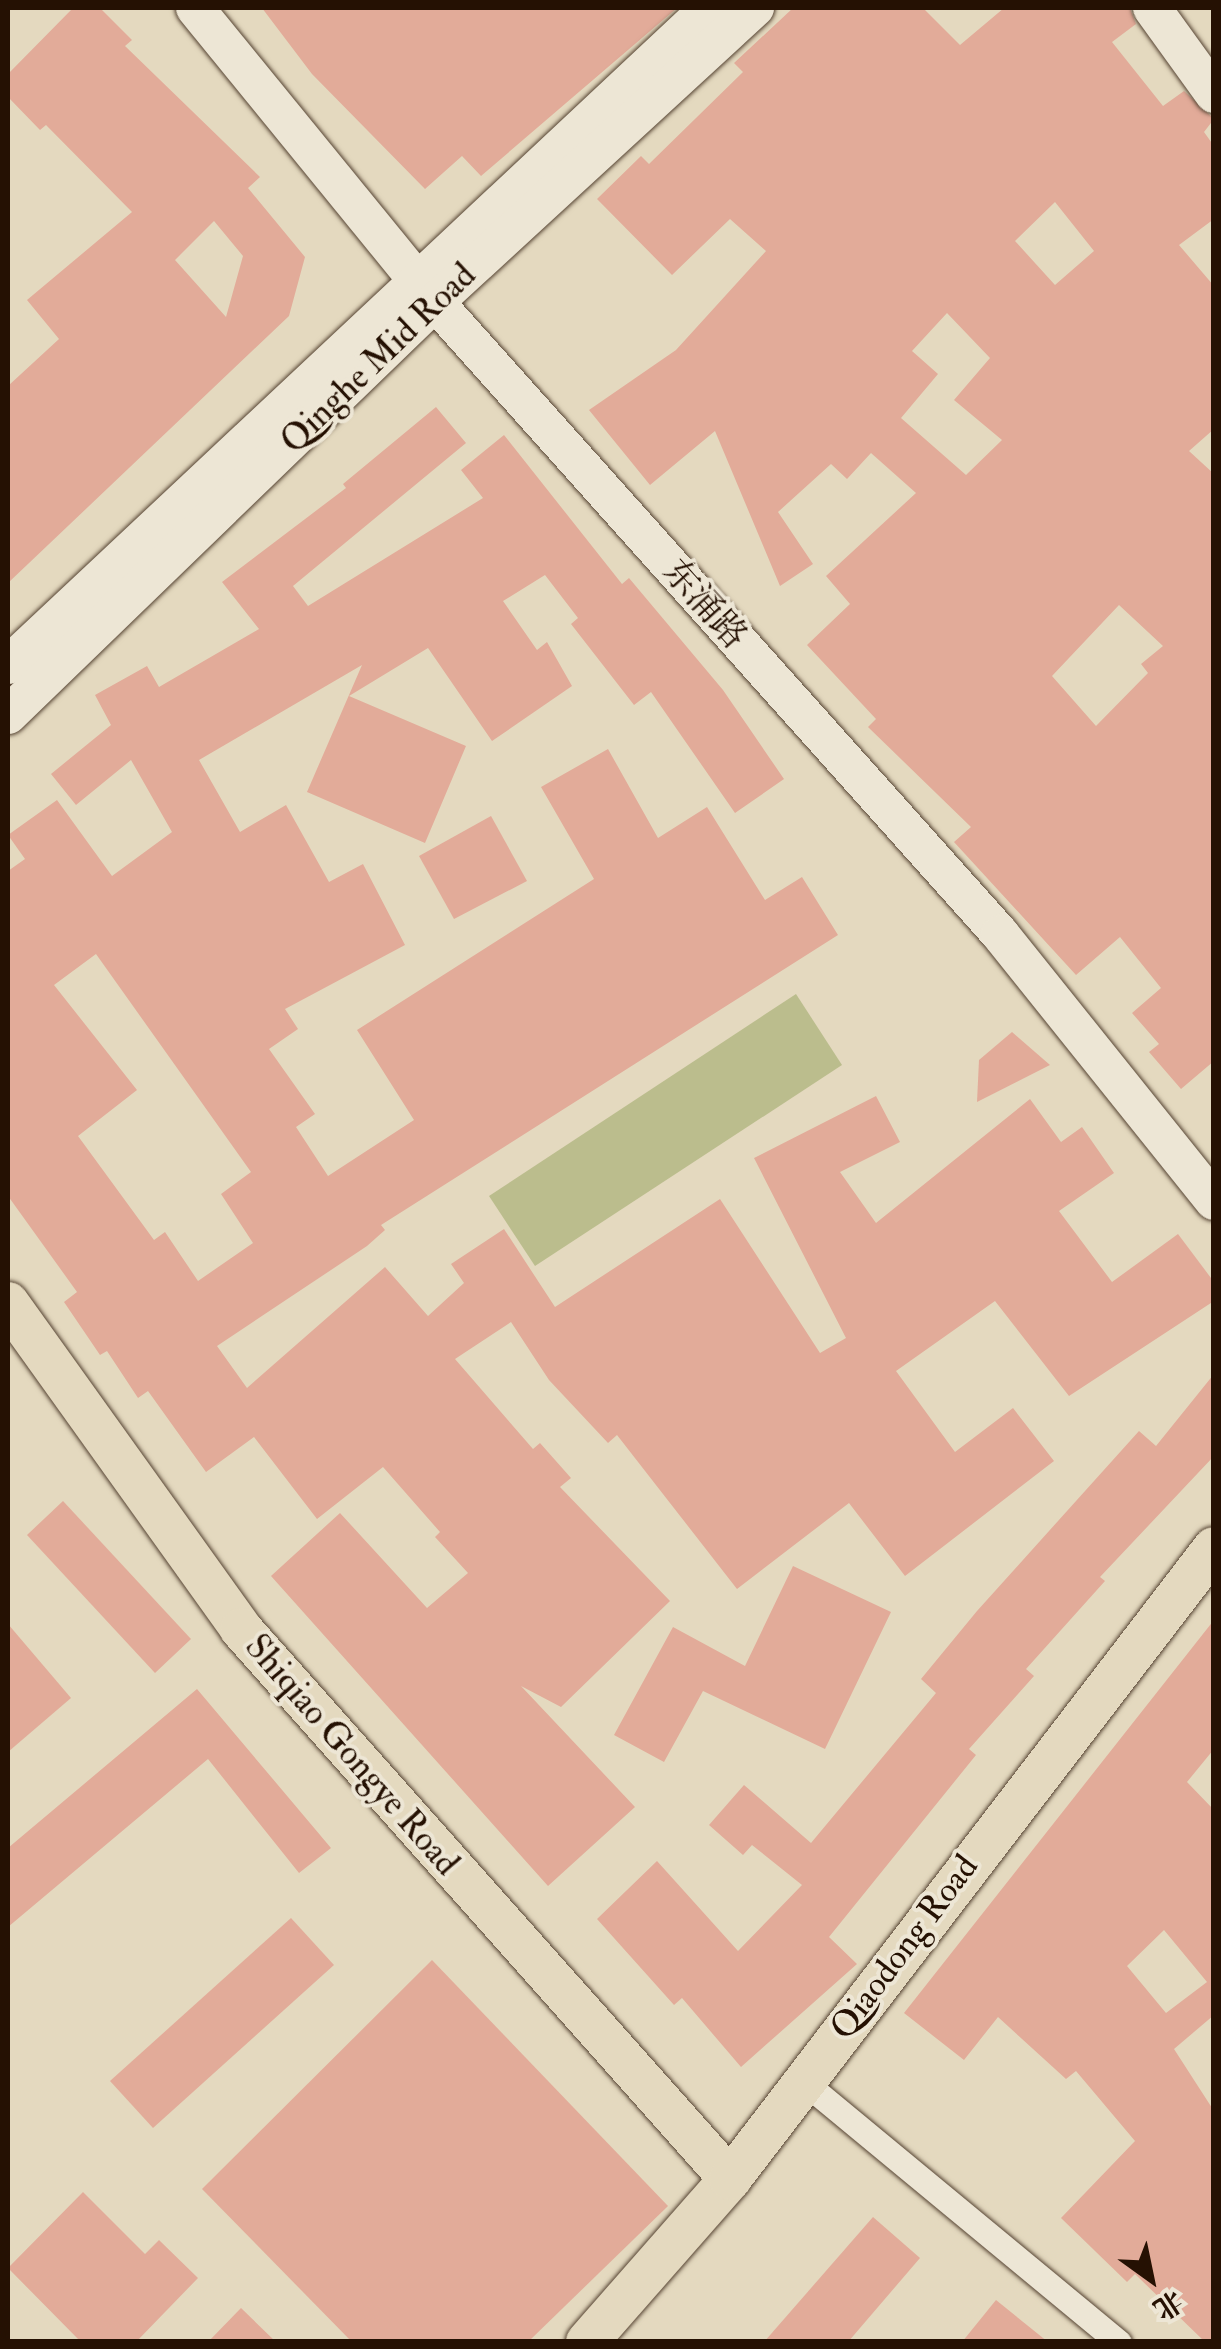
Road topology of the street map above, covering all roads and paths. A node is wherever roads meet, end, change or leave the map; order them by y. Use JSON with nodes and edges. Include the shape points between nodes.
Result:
{"nodes":[{"id":1,"x":195,"y":8,"type":"edge"},
{"id":2,"x":709,"y":8,"type":"edge"},
{"id":3,"x":755,"y":8,"type":"edge"},
{"id":4,"x":1152,"y":8,"type":"edge"},
{"id":5,"x":1214,"y":94,"type":"edge"},
{"id":6,"x":425,"y":290,"type":"junction"},
{"id":7,"x":8,"y":665,"type":"edge"},
{"id":8,"x":8,"y":715,"type":"edge"},
{"id":9,"x":1214,"y":1201,"type":"edge"},
{"id":10,"x":8,"y":1303,"type":"edge"},
{"id":11,"x":1214,"y":1548,"type":"edge"},
{"id":12,"x":803,"y":2081,"type":"junction"},
{"id":13,"x":730,"y":2179,"type":"junction"},
{"id":14,"x":588,"y":2342,"type":"edge"},
{"id":15,"x":1120,"y":2342,"type":"edge"}],
"edges":[{"from":1,"to":6,"type":"street","name":"东涌路"},
{"from":2,"to":6,"type":"street","name":"Qinghe Mid Road"},
{"from":3,"to":6,"type":"street","name":"Qinghe Mid Road"},
{"from":4,"to":5,"type":"street"},
{"from":6,"to":7,"type":"street","name":"Qinghe Mid Road"},
{"from":6,"to":8,"type":"street","name":"Qinghe Mid Road"},
{"from":6,"to":9,"type":"street","name":"东涌路","via":[[1000,934]]},
{"from":10,"to":13,"type":"main road","name":"Shiqiao Gongye Road","via":[[241,1629]]},
{"from":11,"to":12,"type":"main road","name":"Qiaodong Road"},
{"from":12,"to":13,"type":"main road","name":"Qiaodong Road"},
{"from":12,"to":15,"type":"street"},
{"from":13,"to":14,"type":"main road","name":"Qiaodong Road"}]}
